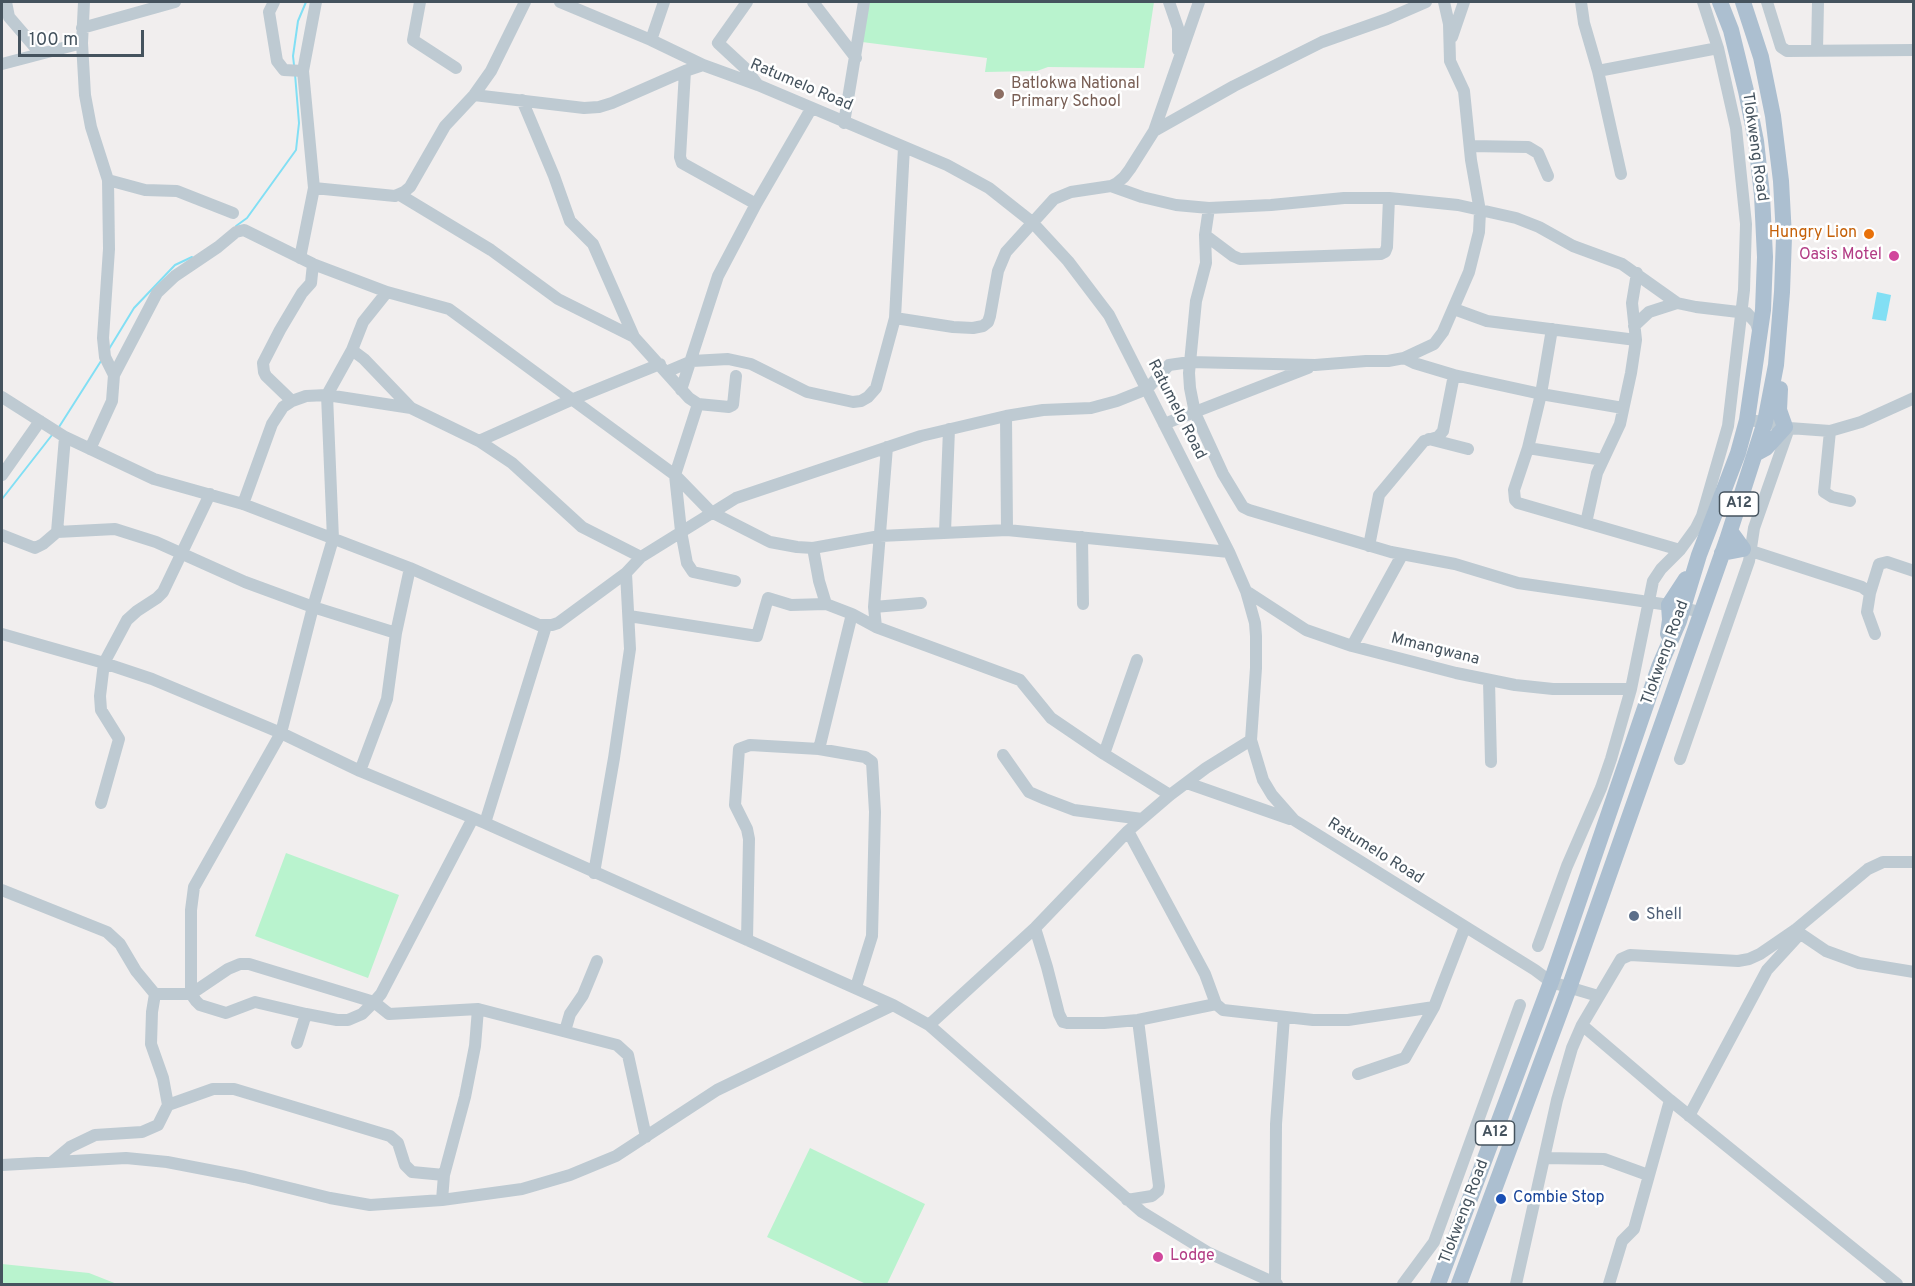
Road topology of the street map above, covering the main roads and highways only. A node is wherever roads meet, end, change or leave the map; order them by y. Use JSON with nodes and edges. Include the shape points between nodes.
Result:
{"nodes":[{"id":1,"x":1720,"y":2,"type":"edge"},
{"id":2,"x":1743,"y":2,"type":"edge"},
{"id":3,"x":1776,"y":365,"type":"junction"},
{"id":4,"x":1755,"y":454,"type":"junction"},
{"id":5,"x":1730,"y":531,"type":"junction"},
{"id":6,"x":1722,"y":553,"type":"junction"},
{"id":7,"x":1438,"y":1284,"type":"edge"},
{"id":8,"x":1459,"y":1284,"type":"edge"}],
"edges":[{"from":1,"to":7,"type":"main road","name":"Tlokweng Road","number":"A12","via":[[1746,91],[1762,195],[1764,285],[1760,343],[1747,420],[1738,453],[1676,607],[1551,982]]},
{"from":2,"to":3,"type":"main road","name":"Tlokweng Road","number":"A12","via":[[1761,57],[1781,181],[1784,237]]},
{"from":3,"to":4,"type":"main road","name":"Tlokweng Road","number":"A12"},
{"from":3,"to":4,"type":"main road","via":[[1779,410],[1787,428]]},
{"from":4,"to":5,"type":"main road","name":"Tlokweng Road","number":"A12"},
{"from":5,"to":6,"type":"main road","name":"Tlokweng Road","number":"A12"},
{"from":5,"to":6,"type":"main road","via":[[1747,550]]},
{"from":6,"to":8,"type":"main road","name":"Tlokweng Road","number":"A12","via":[[1569,988]]}]}
